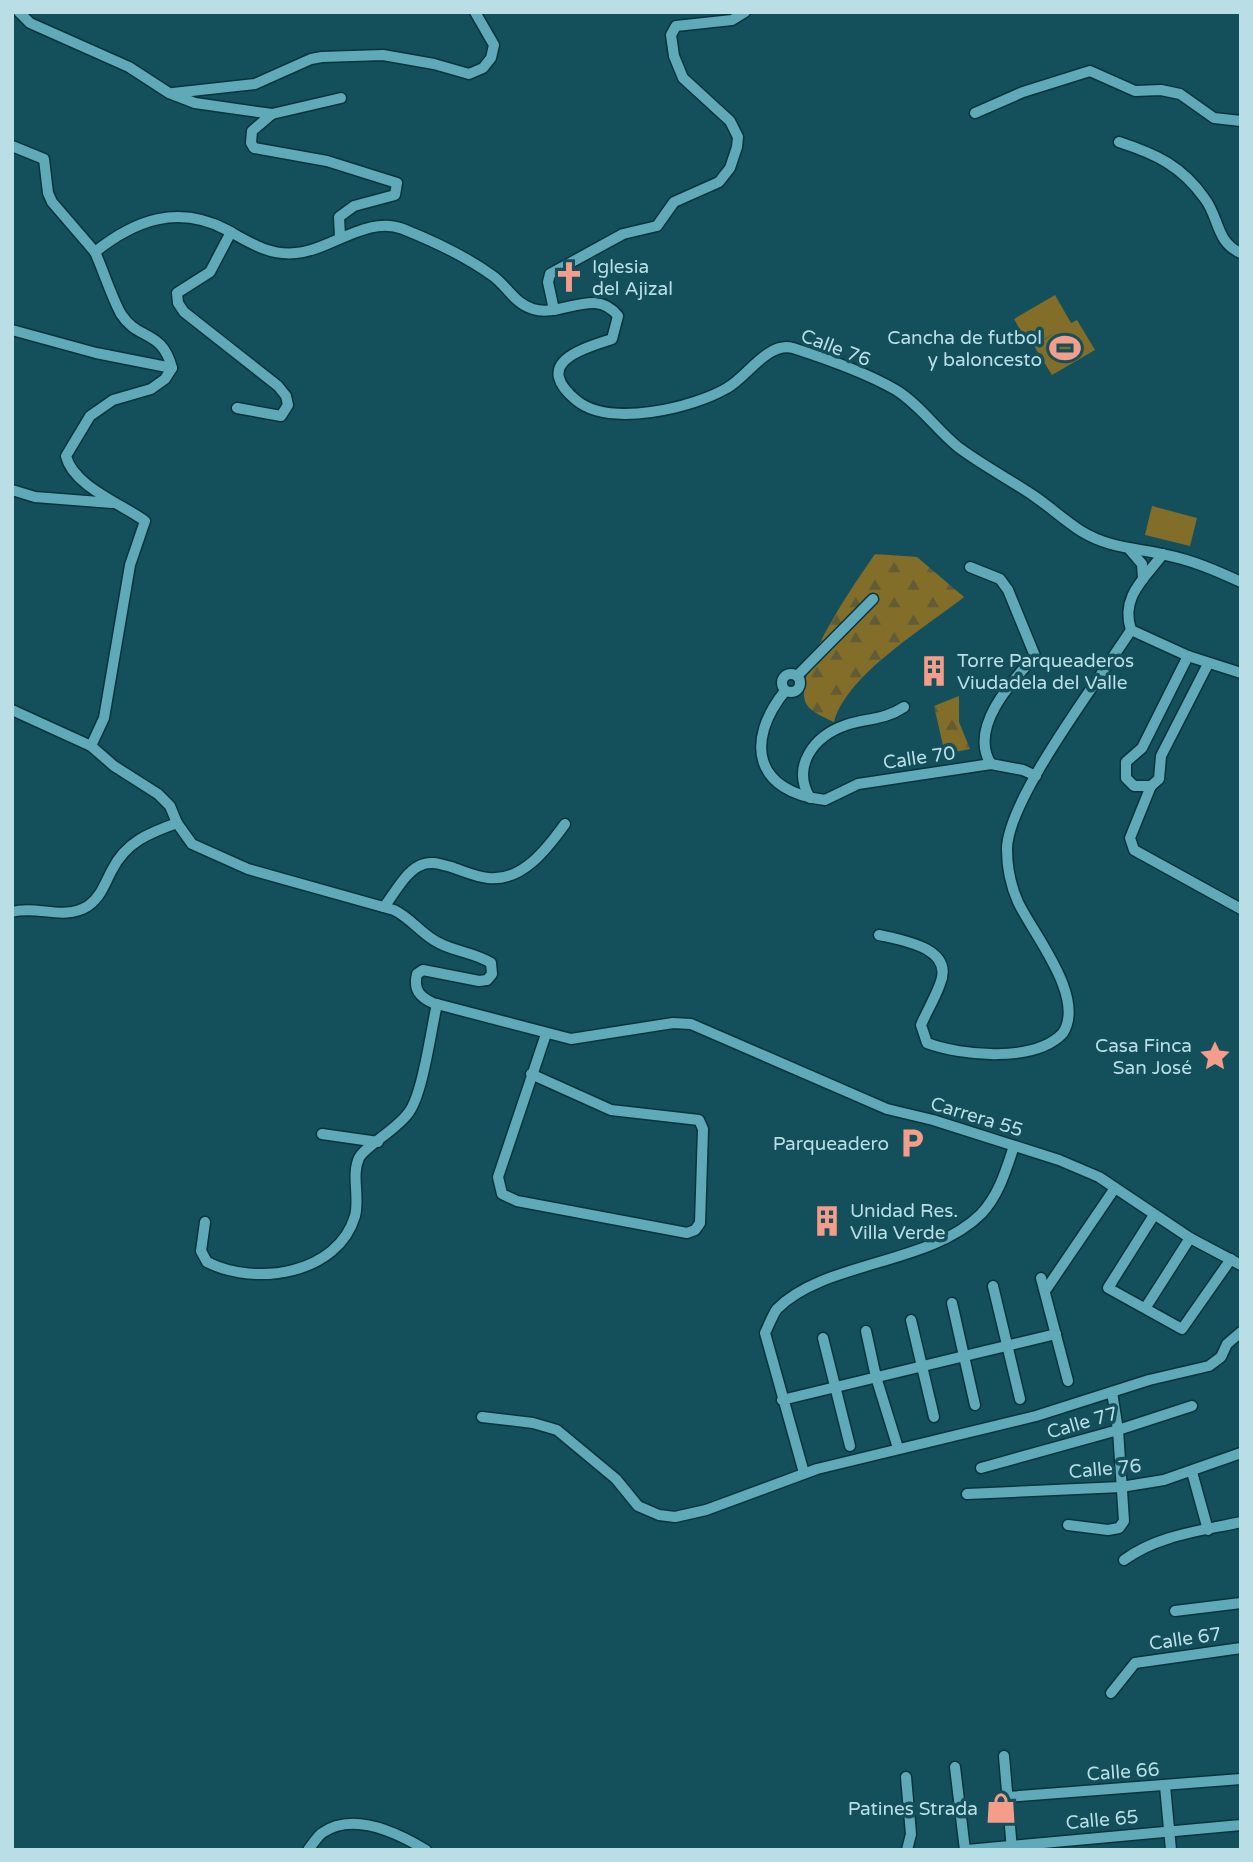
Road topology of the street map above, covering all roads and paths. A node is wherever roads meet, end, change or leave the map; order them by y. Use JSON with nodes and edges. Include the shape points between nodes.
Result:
{"nodes":[{"id":1,"x":19,"y":12,"type":"edge"},
{"id":2,"x":475,"y":12,"type":"edge"},
{"id":3,"x":746,"y":12,"type":"edge"},
{"id":4,"x":169,"y":93,"type":"junction"},
{"id":5,"x":341,"y":98,"type":"dead end"},
{"id":6,"x":975,"y":113,"type":"dead end"},
{"id":7,"x":272,"y":114,"type":"junction"},
{"id":8,"x":1241,"y":121,"type":"edge"},
{"id":9,"x":1119,"y":142,"type":"dead end"},
{"id":10,"x":12,"y":146,"type":"edge"},
{"id":11,"x":231,"y":232,"type":"junction"},
{"id":12,"x":340,"y":237,"type":"junction"},
{"id":13,"x":95,"y":252,"type":"junction"},
{"id":14,"x":1241,"y":253,"type":"edge"},
{"id":15,"x":554,"y":310,"type":"junction"},
{"id":16,"x":12,"y":330,"type":"edge"},
{"id":17,"x":172,"y":368,"type":"junction"},
{"id":18,"x":237,"y":408,"type":"dead end"},
{"id":19,"x":12,"y":489,"type":"edge"},
{"id":20,"x":113,"y":503,"type":"junction"},
{"id":21,"x":1130,"y":550,"type":"junction"},
{"id":22,"x":1163,"y":554,"type":"junction"},
{"id":23,"x":970,"y":567,"type":"dead end"},
{"id":24,"x":1241,"y":582,"type":"edge"},
{"id":25,"x":1140,"y":584,"type":"junction"},
{"id":26,"x":873,"y":599,"type":"dead end"},
{"id":27,"x":1130,"y":625,"type":"junction"},
{"id":28,"x":1188,"y":656,"type":"junction"},
{"id":29,"x":1209,"y":664,"type":"junction"},
{"id":30,"x":1241,"y":673,"type":"edge"},
{"id":31,"x":904,"y":707,"type":"dead end"},
{"id":32,"x":12,"y":710,"type":"edge"},
{"id":33,"x":91,"y":746,"type":"junction"},
{"id":34,"x":990,"y":764,"type":"junction"},
{"id":35,"x":1036,"y":776,"type":"junction"},
{"id":36,"x":1151,"y":786,"type":"junction"},
{"id":37,"x":810,"y":798,"type":"junction"},
{"id":38,"x":177,"y":823,"type":"junction"},
{"id":39,"x":565,"y":824,"type":"dead end"},
{"id":40,"x":384,"y":907,"type":"junction"},
{"id":41,"x":1241,"y":909,"type":"edge"},
{"id":42,"x":12,"y":912,"type":"edge"},
{"id":43,"x":879,"y":935,"type":"dead end"},
{"id":44,"x":437,"y":1004,"type":"junction"},
{"id":45,"x":546,"y":1034,"type":"junction"},
{"id":46,"x":531,"y":1074,"type":"junction"},
{"id":47,"x":323,"y":1134,"type":"dead end"},
{"id":48,"x":378,"y":1142,"type":"junction"},
{"id":49,"x":1014,"y":1146,"type":"junction"},
{"id":50,"x":1115,"y":1188,"type":"junction"},
{"id":51,"x":1154,"y":1215,"type":"junction"},
{"id":52,"x":205,"y":1222,"type":"dead end"},
{"id":53,"x":1190,"y":1238,"type":"junction"},
{"id":54,"x":1236,"y":1262,"type":"edge"},
{"id":55,"x":1041,"y":1278,"type":"dead end"},
{"id":56,"x":993,"y":1286,"type":"dead end"},
{"id":57,"x":1045,"y":1291,"type":"junction"},
{"id":58,"x":952,"y":1303,"type":"dead end"},
{"id":59,"x":1146,"y":1307,"type":"junction"},
{"id":60,"x":911,"y":1320,"type":"dead end"},
{"id":61,"x":866,"y":1331,"type":"dead end"},
{"id":62,"x":1241,"y":1332,"type":"edge"},
{"id":63,"x":1056,"y":1334,"type":"junction"},
{"id":64,"x":823,"y":1338,"type":"dead end"},
{"id":65,"x":1008,"y":1346,"type":"junction"},
{"id":66,"x":964,"y":1356,"type":"junction"},
{"id":67,"x":922,"y":1366,"type":"junction"},
{"id":68,"x":876,"y":1377,"type":"junction"},
{"id":69,"x":1068,"y":1381,"type":"dead end"},
{"id":70,"x":834,"y":1387,"type":"junction"},
{"id":71,"x":1112,"y":1392,"type":"junction"},
{"id":72,"x":1020,"y":1399,"type":"dead end"},
{"id":73,"x":782,"y":1400,"type":"junction"},
{"id":74,"x":975,"y":1405,"type":"dead end"},
{"id":75,"x":1192,"y":1406,"type":"dead end"},
{"id":76,"x":934,"y":1416,"type":"dead end"},
{"id":77,"x":482,"y":1417,"type":"dead end"},
{"id":78,"x":1118,"y":1430,"type":"junction"},
{"id":79,"x":850,"y":1446,"type":"dead end"},
{"id":80,"x":898,"y":1448,"type":"junction"},
{"id":81,"x":1241,"y":1453,"type":"edge"},
{"id":82,"x":981,"y":1468,"type":"dead end"},
{"id":83,"x":1192,"y":1472,"type":"junction"},
{"id":84,"x":804,"y":1473,"type":"junction"},
{"id":85,"x":1121,"y":1487,"type":"junction"},
{"id":86,"x":967,"y":1494,"type":"dead end"},
{"id":87,"x":1241,"y":1522,"type":"edge"},
{"id":88,"x":1068,"y":1525,"type":"dead end"},
{"id":89,"x":1208,"y":1530,"type":"junction"},
{"id":90,"x":1124,"y":1560,"type":"dead end"},
{"id":91,"x":1241,"y":1603,"type":"edge"},
{"id":92,"x":1175,"y":1611,"type":"dead end"},
{"id":93,"x":1241,"y":1648,"type":"edge"},
{"id":94,"x":1111,"y":1693,"type":"dead end"},
{"id":95,"x":1004,"y":1756,"type":"dead end"},
{"id":96,"x":955,"y":1767,"type":"dead end"},
{"id":97,"x":906,"y":1777,"type":"dead end"},
{"id":98,"x":1241,"y":1779,"type":"edge"},
{"id":99,"x":1165,"y":1786,"type":"junction"},
{"id":100,"x":1007,"y":1797,"type":"junction"},
{"id":101,"x":1241,"y":1825,"type":"edge"},
{"id":102,"x":1170,"y":1831,"type":"junction"},
{"id":103,"x":1012,"y":1847,"type":"edge"},
{"id":104,"x":308,"y":1850,"type":"edge"},
{"id":105,"x":426,"y":1850,"type":"edge"},
{"id":106,"x":907,"y":1850,"type":"edge"},
{"id":107,"x":966,"y":1850,"type":"edge"},
{"id":108,"x":1171,"y":1850,"type":"edge"}],
"edges":[{"from":1,"to":4,"type":"street","via":[[30,23],[129,67]]},
{"from":2,"to":4,"type":"street","via":[[489,31],[494,51],[483,68],[469,74],[383,55],[322,57],[255,84]]},
{"from":3,"to":15,"type":"street","via":[[732,20],[676,26],[671,35],[670,45],[683,78],[735,128],[737,147],[730,168],[719,182],[674,202],[657,226],[623,234],[550,274]]},
{"from":4,"to":7,"type":"street","via":[[195,103]]},
{"from":5,"to":7,"type":"street"},
{"from":6,"to":8,"type":"street","via":[[1090,71],[1135,91],[1180,94],[1214,118]]},
{"from":7,"to":12,"type":"street","via":[[252,131],[254,148],[327,161],[397,183],[395,195],[354,206],[339,217]]},
{"from":9,"to":14,"type":"street","via":[[1159,155],[1183,173],[1208,202],[1225,243]]},
{"from":10,"to":13,"type":"street","via":[[44,159],[52,202]]},
{"from":11,"to":12,"type":"street","via":[[284,254]]},
{"from":11,"to":13,"type":"street","via":[[212,222],[148,219]]},
{"from":11,"to":18,"type":"street","via":[[210,272],[176,298],[184,312],[278,386],[288,405],[281,416]]},
{"from":12,"to":15,"type":"street","via":[[385,226],[404,229],[485,271],[531,308]]},
{"from":13,"to":17,"type":"street","via":[[120,313],[129,324],[157,340],[167,351]]},
{"from":15,"to":21,"type":"street","name":"Calle 76","via":[[595,302],[611,307],[618,316],[612,339],[571,353],[559,367],[563,385],[593,411],[632,414],[712,396],[775,350],[789,347],[896,390],[960,447],[1081,531]]},
{"from":16,"to":17,"type":"street"},
{"from":17,"to":20,"type":"street","via":[[151,389],[100,408],[67,451],[71,466]]},
{"from":19,"to":20,"type":"street","via":[[35,497]]},
{"from":20,"to":33,"type":"street","via":[[145,521],[131,565],[104,718]]},
{"from":21,"to":22,"type":"street","name":"Calle 76"},
{"from":21,"to":25,"type":"street","via":[[1142,564]]},
{"from":22,"to":24,"type":"street","name":"Calle 76"},
{"from":22,"to":25,"type":"street"},
{"from":23,"to":34,"type":"street","via":[[1000,579],[1035,656],[986,727]]},
{"from":25,"to":27,"type":"street","via":[[1127,608]]},
{"from":26,"to":37,"type":"street","via":[[797,676],[798,689],[785,691],[763,727],[762,761],[773,780]]},
{"from":27,"to":28,"type":"street"},
{"from":27,"to":35,"type":"street"},
{"from":28,"to":29,"type":"street"},
{"from":28,"to":36,"type":"street","via":[[1142,748],[1125,766],[1129,782]]},
{"from":29,"to":30,"type":"street"},
{"from":29,"to":36,"type":"street","via":[[1161,756],[1160,779]]},
{"from":31,"to":37,"type":"street","via":[[887,718],[848,724],[823,737],[803,764]]},
{"from":32,"to":33,"type":"street"},
{"from":33,"to":38,"type":"street","via":[[158,794]]},
{"from":34,"to":35,"type":"street","name":"Calle 70"},
{"from":34,"to":37,"type":"street","name":"Calle 70","via":[[858,783],[825,800]]},
{"from":35,"to":43,"type":"street","via":[[1010,824],[1008,866],[1018,901],[1063,984],[1067,1019],[1059,1037],[1030,1048],[988,1055],[927,1043],[921,1025],[941,983],[939,962],[922,946]]},
{"from":36,"to":41,"type":"street","via":[[1130,838],[1134,850]]},
{"from":38,"to":40,"type":"street","via":[[192,844],[248,869]]},
{"from":38,"to":42,"type":"street","via":[[137,839],[126,849],[99,896],[87,906],[66,913]]},
{"from":39,"to":40,"type":"street","via":[[545,850],[507,876],[486,878],[444,865],[422,864]]},
{"from":40,"to":44,"type":"street","via":[[405,915],[436,942],[491,963],[487,980],[467,981],[428,969],[417,974],[415,987],[421,997]]},
{"from":44,"to":45,"type":"street"},
{"from":44,"to":48,"type":"street","via":[[414,1104]]},
{"from":45,"to":46,"type":"street"},
{"from":45,"to":49,"type":"street","name":"Carrera 55","via":[[571,1039],[691,1024],[887,1109]]},
{"from":46,"to":46,"type":"street","via":[[611,1110],[699,1120],[703,1129],[695,1230],[687,1233],[517,1201],[502,1194],[498,1177]]},
{"from":47,"to":48,"type":"street"},
{"from":48,"to":52,"type":"street","via":[[362,1152],[357,1162],[359,1198],[350,1231],[325,1259],[288,1271],[262,1273],[215,1266],[201,1251]]},
{"from":49,"to":50,"type":"street","name":"Carrera 55","via":[[1089,1172]]},
{"from":49,"to":73,"type":"street","via":[[1001,1186],[981,1213],[949,1237],[797,1293],[775,1311],[765,1333]]},
{"from":50,"to":51,"type":"street","name":"Carrera 55"},
{"from":50,"to":57,"type":"street"},
{"from":51,"to":53,"type":"street","name":"Carrera 55"},
{"from":51,"to":59,"type":"street","via":[[1108,1288]]},
{"from":53,"to":54,"type":"street","name":"Carrera 55"},
{"from":53,"to":59,"type":"street"},
{"from":54,"to":59,"type":"street","via":[[1182,1329]]},
{"from":55,"to":57,"type":"street"},
{"from":56,"to":65,"type":"street"},
{"from":57,"to":63,"type":"street"},
{"from":58,"to":66,"type":"street"},
{"from":60,"to":67,"type":"street"},
{"from":61,"to":68,"type":"street"},
{"from":62,"to":71,"type":"street","via":[[1209,1366]]},
{"from":63,"to":65,"type":"street"},
{"from":63,"to":69,"type":"street"},
{"from":64,"to":70,"type":"street"},
{"from":65,"to":66,"type":"street"},
{"from":65,"to":72,"type":"street"},
{"from":66,"to":67,"type":"street"},
{"from":66,"to":74,"type":"street"},
{"from":67,"to":68,"type":"street"},
{"from":67,"to":76,"type":"street"},
{"from":68,"to":70,"type":"street"},
{"from":68,"to":80,"type":"street"},
{"from":70,"to":73,"type":"street"},
{"from":70,"to":79,"type":"street"},
{"from":71,"to":78,"type":"street"},
{"from":71,"to":80,"type":"street","via":[[1036,1416]]},
{"from":73,"to":84,"type":"street"},
{"from":75,"to":78,"type":"street","name":"Calle 77"},
{"from":77,"to":84,"type":"street","via":[[557,1430],[616,1479],[638,1506],[659,1515],[675,1517],[706,1510]]},
{"from":78,"to":82,"type":"street","name":"Calle 77"},
{"from":78,"to":85,"type":"street"},
{"from":80,"to":84,"type":"street"},
{"from":81,"to":83,"type":"street","name":"Calle 76"},
{"from":83,"to":85,"type":"street","name":"Calle 76"},
{"from":83,"to":89,"type":"street"},
{"from":85,"to":86,"type":"street","name":"Calle 76"},
{"from":85,"to":88,"type":"street","via":[[1124,1521],[1119,1528]]},
{"from":87,"to":89,"type":"street"},
{"from":89,"to":90,"type":"street","via":[[1156,1543]]},
{"from":91,"to":92,"type":"street"},
{"from":93,"to":94,"type":"street","name":"Calle 67","via":[[1135,1663]]},
{"from":95,"to":100,"type":"street"},
{"from":96,"to":107,"type":"street"},
{"from":97,"to":106,"type":"street","via":[[911,1834]]},
{"from":98,"to":99,"type":"street","name":"Calle 66"},
{"from":99,"to":100,"type":"street","name":"Calle 66"},
{"from":99,"to":102,"type":"street"},
{"from":100,"to":103,"type":"street"},
{"from":101,"to":102,"type":"street","name":"Calle 65"},
{"from":102,"to":103,"type":"street","name":"Calle 65"},
{"from":102,"to":108,"type":"street"},
{"from":103,"to":107,"type":"street","name":"Calle 65"},
{"from":104,"to":105,"type":"street","via":[[323,1833],[350,1824],[368,1825]]}]}
